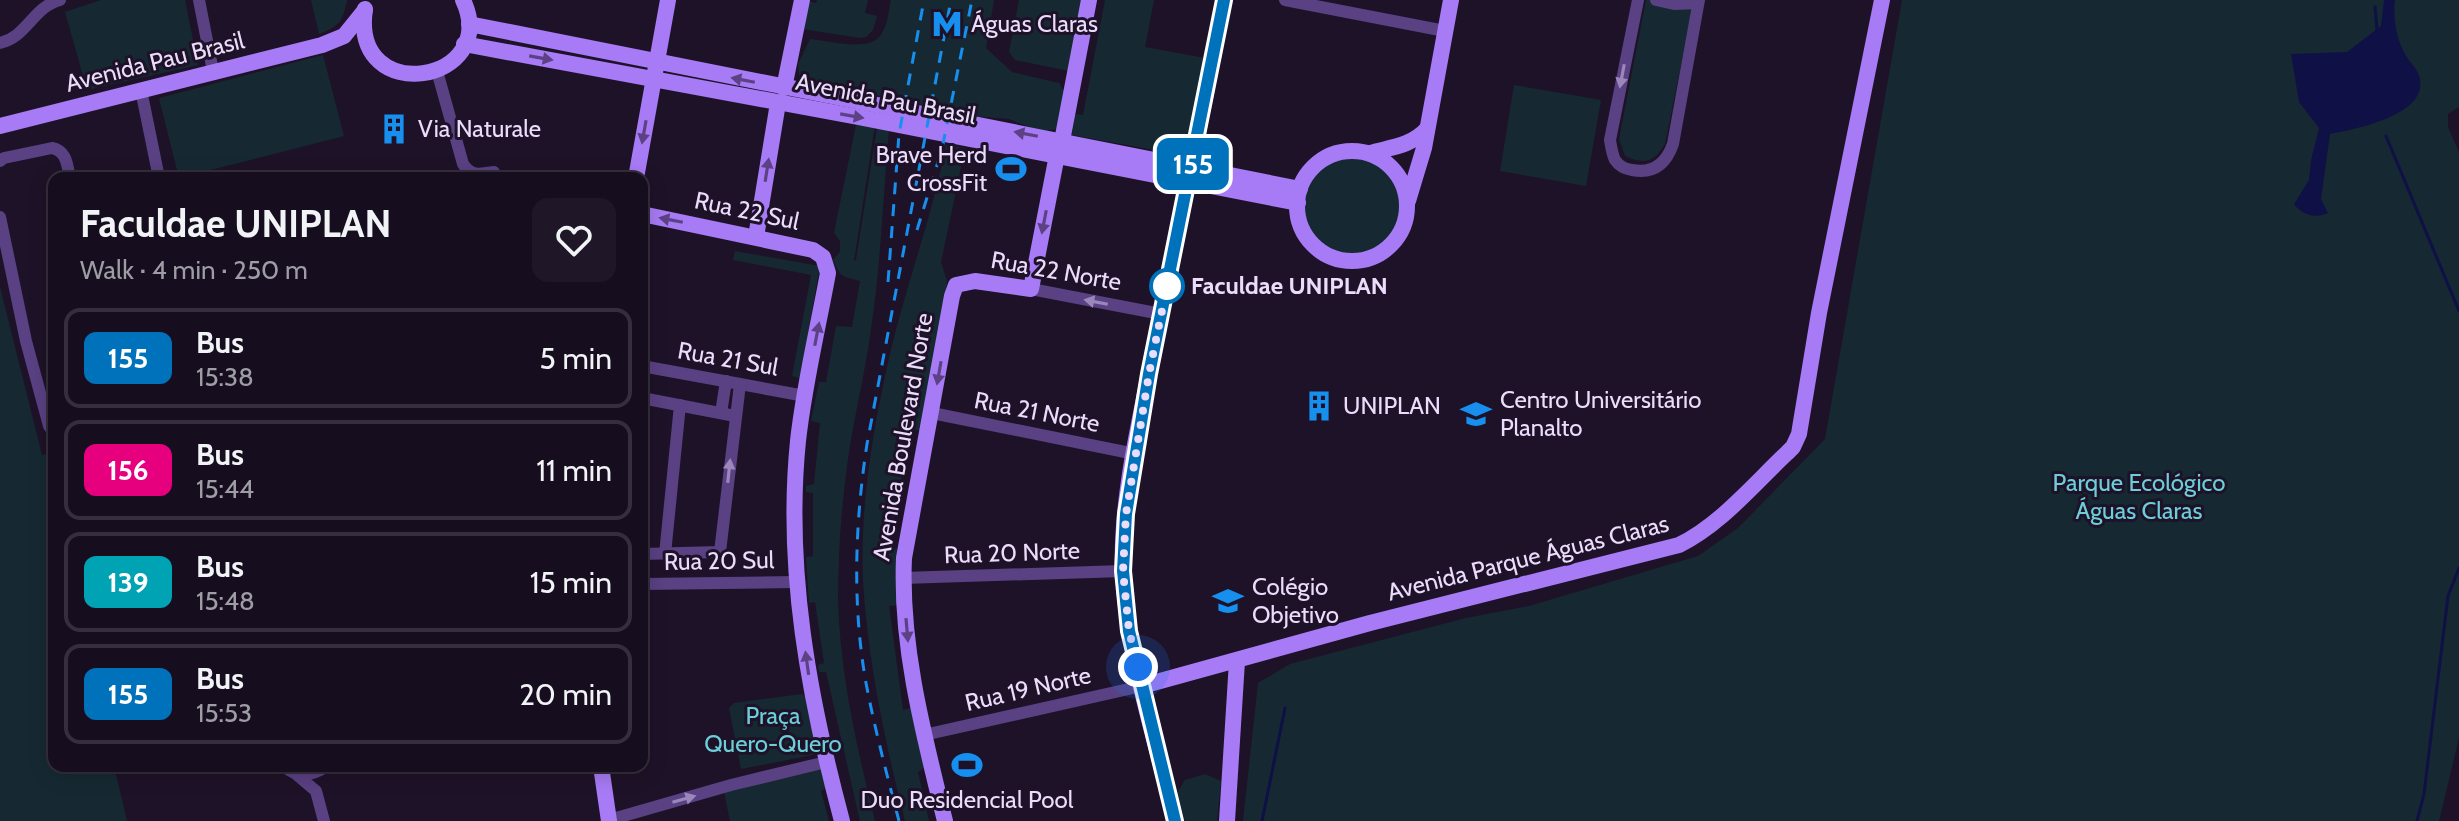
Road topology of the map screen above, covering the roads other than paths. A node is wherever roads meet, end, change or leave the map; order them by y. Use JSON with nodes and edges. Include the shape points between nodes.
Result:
{"nodes":[{"id":1,"x":60,"y":0,"type":"edge"},
{"id":2,"x":199,"y":0,"type":"edge"},
{"id":3,"x":463,"y":0,"type":"edge"},
{"id":4,"x":668,"y":0,"type":"edge"},
{"id":5,"x":802,"y":0,"type":"edge"},
{"id":6,"x":1089,"y":0,"type":"edge"},
{"id":7,"x":1224,"y":0,"type":"edge"},
{"id":8,"x":1285,"y":0,"type":"edge"},
{"id":9,"x":1451,"y":0,"type":"edge"},
{"id":10,"x":1638,"y":0,"type":"edge"},
{"id":11,"x":1656,"y":0,"type":"edge"},
{"id":12,"x":1882,"y":0,"type":"edge"},
{"id":13,"x":1698,"y":1,"type":"edge"},
{"id":14,"x":367,"y":5,"type":"edge"},
{"id":15,"x":469,"y":24,"type":"junction"},
{"id":16,"x":1445,"y":31,"type":"junction"},
{"id":17,"x":0,"y":43,"type":"edge"},
{"id":18,"x":464,"y":44,"type":"junction"},
{"id":19,"x":322,"y":45,"type":"junction"},
{"id":20,"x":370,"y":49,"type":"junction"},
{"id":21,"x":213,"y":71,"type":"junction"},
{"id":22,"x":437,"y":71,"type":"junction"},
{"id":23,"x":654,"y":71,"type":"junction"},
{"id":24,"x":141,"y":90,"type":"junction"},
{"id":25,"x":781,"y":96,"type":"junction"},
{"id":26,"x":0,"y":126,"type":"edge"},
{"id":27,"x":1427,"y":129,"type":"junction"},
{"id":28,"x":1060,"y":148,"type":"junction"},
{"id":29,"x":1370,"y":153,"type":"junction"},
{"id":30,"x":0,"y":161,"type":"edge"},
{"id":31,"x":68,"y":172,"type":"edge"},
{"id":32,"x":158,"y":172,"type":"edge"},
{"id":33,"x":472,"y":172,"type":"edge"},
{"id":34,"x":637,"y":172,"type":"edge"},
{"id":35,"x":1191,"y":174,"type":"junction"},
{"id":36,"x":1299,"y":196,"type":"junction"},
{"id":37,"x":1407,"y":202,"type":"junction"},
{"id":38,"x":648,"y":215,"type":"edge"},
{"id":39,"x":0,"y":217,"type":"edge"},
{"id":40,"x":756,"y":237,"type":"junction"},
{"id":41,"x":1031,"y":289,"type":"junction"},
{"id":42,"x":952,"y":296,"type":"joint"},
{"id":43,"x":1161,"y":314,"type":"junction"},
{"id":44,"x":648,"y":367,"type":"edge"},
{"id":45,"x":726,"y":381,"type":"junction"},
{"id":46,"x":740,"y":384,"type":"junction"},
{"id":47,"x":805,"y":396,"type":"junction"},
{"id":48,"x":648,"y":399,"type":"edge"},
{"id":49,"x":680,"y":405,"type":"junction"},
{"id":50,"x":721,"y":413,"type":"junction"},
{"id":51,"x":932,"y":413,"type":"junction"},
{"id":52,"x":735,"y":416,"type":"junction"},
{"id":53,"x":48,"y":422,"type":"edge"},
{"id":54,"x":1135,"y":454,"type":"junction"},
{"id":55,"x":648,"y":554,"type":"edge"},
{"id":56,"x":665,"y":554,"type":"junction"},
{"id":57,"x":1123,"y":571,"type":"junction"},
{"id":58,"x":903,"y":578,"type":"junction"},
{"id":59,"x":796,"y":582,"type":"junction"},
{"id":60,"x":648,"y":584,"type":"edge"},
{"id":61,"x":1237,"y":661,"type":"junction"},
{"id":62,"x":1142,"y":686,"type":"junction"},
{"id":63,"x":924,"y":735,"type":"junction"},
{"id":64,"x":826,"y":762,"type":"junction"},
{"id":65,"x":293,"y":772,"type":"edge"},
{"id":66,"x":317,"y":772,"type":"edge"},
{"id":67,"x":324,"y":772,"type":"edge"},
{"id":68,"x":602,"y":772,"type":"edge"},
{"id":69,"x":297,"y":775,"type":"junction"},
{"id":70,"x":316,"y":791,"type":"junction"},
{"id":71,"x":324,"y":821,"type":"edge"},
{"id":72,"x":607,"y":821,"type":"edge"},
{"id":73,"x":842,"y":821,"type":"edge"},
{"id":74,"x":945,"y":821,"type":"edge"},
{"id":75,"x":1175,"y":821,"type":"edge"},
{"id":76,"x":1227,"y":821,"type":"edge"}],
"edges":[{"from":1,"to":17,"type":"street","via":[[43,7],[17,38]]},
{"from":2,"to":21,"type":"street"},
{"from":3,"to":15,"type":"street"},
{"from":4,"to":23,"type":"street"},
{"from":5,"to":25,"type":"street"},
{"from":6,"to":28,"type":"street"},
{"from":7,"to":35,"type":"street"},
{"from":8,"to":16,"type":"street"},
{"from":9,"to":16,"type":"street"},
{"from":10,"to":13,"type":"street","one_way":true,"via":[[1610,140],[1615,160],[1642,172],[1660,165],[1673,144]]},
{"from":11,"to":13,"type":"street"},
{"from":12,"to":61,"type":"street","name":"Avenida Parque Águas Claras","via":[[1803,418],[1787,453],[1712,524],[1679,545]]},
{"from":14,"to":19,"type":"street","name":"Avenida Pau Brasil","via":[[344,36]]},
{"from":14,"to":20,"type":"street","via":[[365,36]]},
{"from":15,"to":18,"type":"street"},
{"from":15,"to":23,"type":"street","name":"Avenida Pau Brasil"},
{"from":16,"to":27,"type":"street"},
{"from":18,"to":22,"type":"street"},
{"from":18,"to":23,"type":"street","name":"Avenida Pau Brasil","one_way":true},
{"from":19,"to":20,"type":"street","name":"Avenida Pau Brasil"},
{"from":19,"to":21,"type":"street","name":"Avenida Pau Brasil"},
{"from":20,"to":22,"type":"street","via":[[399,73]]},
{"from":21,"to":24,"type":"street","name":"Avenida Pau Brasil"},
{"from":22,"to":33,"type":"street","via":[[463,164]]},
{"from":23,"to":25,"type":"street","name":"Avenida Pau Brasil"},
{"from":23,"to":34,"type":"street","one_way":true},
{"from":24,"to":26,"type":"street","name":"Avenida Pau Brasil"},
{"from":24,"to":32,"type":"street"},
{"from":25,"to":28,"type":"street","name":"Avenida Pau Brasil"},
{"from":40,"to":25,"type":"street","one_way":true},
{"from":27,"to":29,"type":"street","via":[[1407,144]]},
{"from":27,"to":37,"type":"street"},
{"from":28,"to":35,"type":"street","name":"Avenida Pau Brasil"},
{"from":28,"to":41,"type":"street","one_way":true},
{"from":29,"to":36,"type":"street","via":[[1352,150],[1318,161],[1306,174]]},
{"from":29,"to":37,"type":"street","via":[[1389,164],[1402,181]]},
{"from":30,"to":31,"type":"street","via":[[52,148],[64,154]]},
{"from":35,"to":36,"type":"street","name":"Avenida Pau Brasil"},
{"from":35,"to":43,"type":"street"},
{"from":36,"to":37,"type":"street","via":[[1298,222],[1306,238],[1319,251],[1352,262],[1386,250],[1405,220]]},
{"from":40,"to":38,"type":"street","name":"Rua 22 Sul","one_way":true},
{"from":39,"to":53,"type":"street"},
{"from":47,"to":40,"type":"street","name":"Rua 22 Sul","one_way":true,"via":[[828,273],[823,257],[813,250]]},
{"from":41,"to":42,"type":"street","name":"Rua 22 Norte","via":[[965,281],[956,285]]},
{"from":43,"to":41,"type":"street","name":"Rua 22 Norte","one_way":true},
{"from":42,"to":51,"type":"street","name":"Avenida Boulevard Norte","one_way":true},
{"from":43,"to":54,"type":"street"},
{"from":44,"to":45,"type":"street","name":"Rua 21 Sul"},
{"from":45,"to":46,"type":"street","name":"Rua 21 Sul"},
{"from":45,"to":50,"type":"street"},
{"from":46,"to":47,"type":"street","name":"Rua 21 Sul"},
{"from":46,"to":52,"type":"street"},
{"from":47,"to":59,"type":"street","via":[[795,482]]},
{"from":48,"to":49,"type":"street"},
{"from":49,"to":50,"type":"street"},
{"from":49,"to":56,"type":"street"},
{"from":50,"to":52,"type":"street"},
{"from":51,"to":54,"type":"street","name":"Rua 21 Norte"},
{"from":51,"to":58,"type":"street","name":"Avenida Boulevard Norte"},
{"from":56,"to":52,"type":"street","one_way":true,"via":[[717,554],[722,549]]},
{"from":54,"to":57,"type":"street"},
{"from":55,"to":56,"type":"street"},
{"from":57,"to":58,"type":"street","name":"Rua 20 Norte"},
{"from":57,"to":62,"type":"street"},
{"from":58,"to":63,"type":"street","name":"Avenida Boulevard Norte","one_way":true},
{"from":59,"to":60,"type":"street","name":"Rua 20 Sul"},
{"from":64,"to":59,"type":"street","one_way":true},
{"from":61,"to":62,"type":"street","name":"Avenida Parque Águas Claras"},
{"from":61,"to":76,"type":"street"},
{"from":62,"to":63,"type":"street","name":"Rua 19 Norte"},
{"from":62,"to":75,"type":"street"},
{"from":63,"to":74,"type":"street","name":"Avenida Boulevard Norte"},
{"from":72,"to":64,"type":"street","one_way":true},
{"from":64,"to":73,"type":"street"},
{"from":65,"to":69,"type":"street"},
{"from":66,"to":69,"type":"street"},
{"from":67,"to":70,"type":"street"},
{"from":68,"to":72,"type":"street"},
{"from":69,"to":70,"type":"street"},
{"from":70,"to":71,"type":"street"}]}
